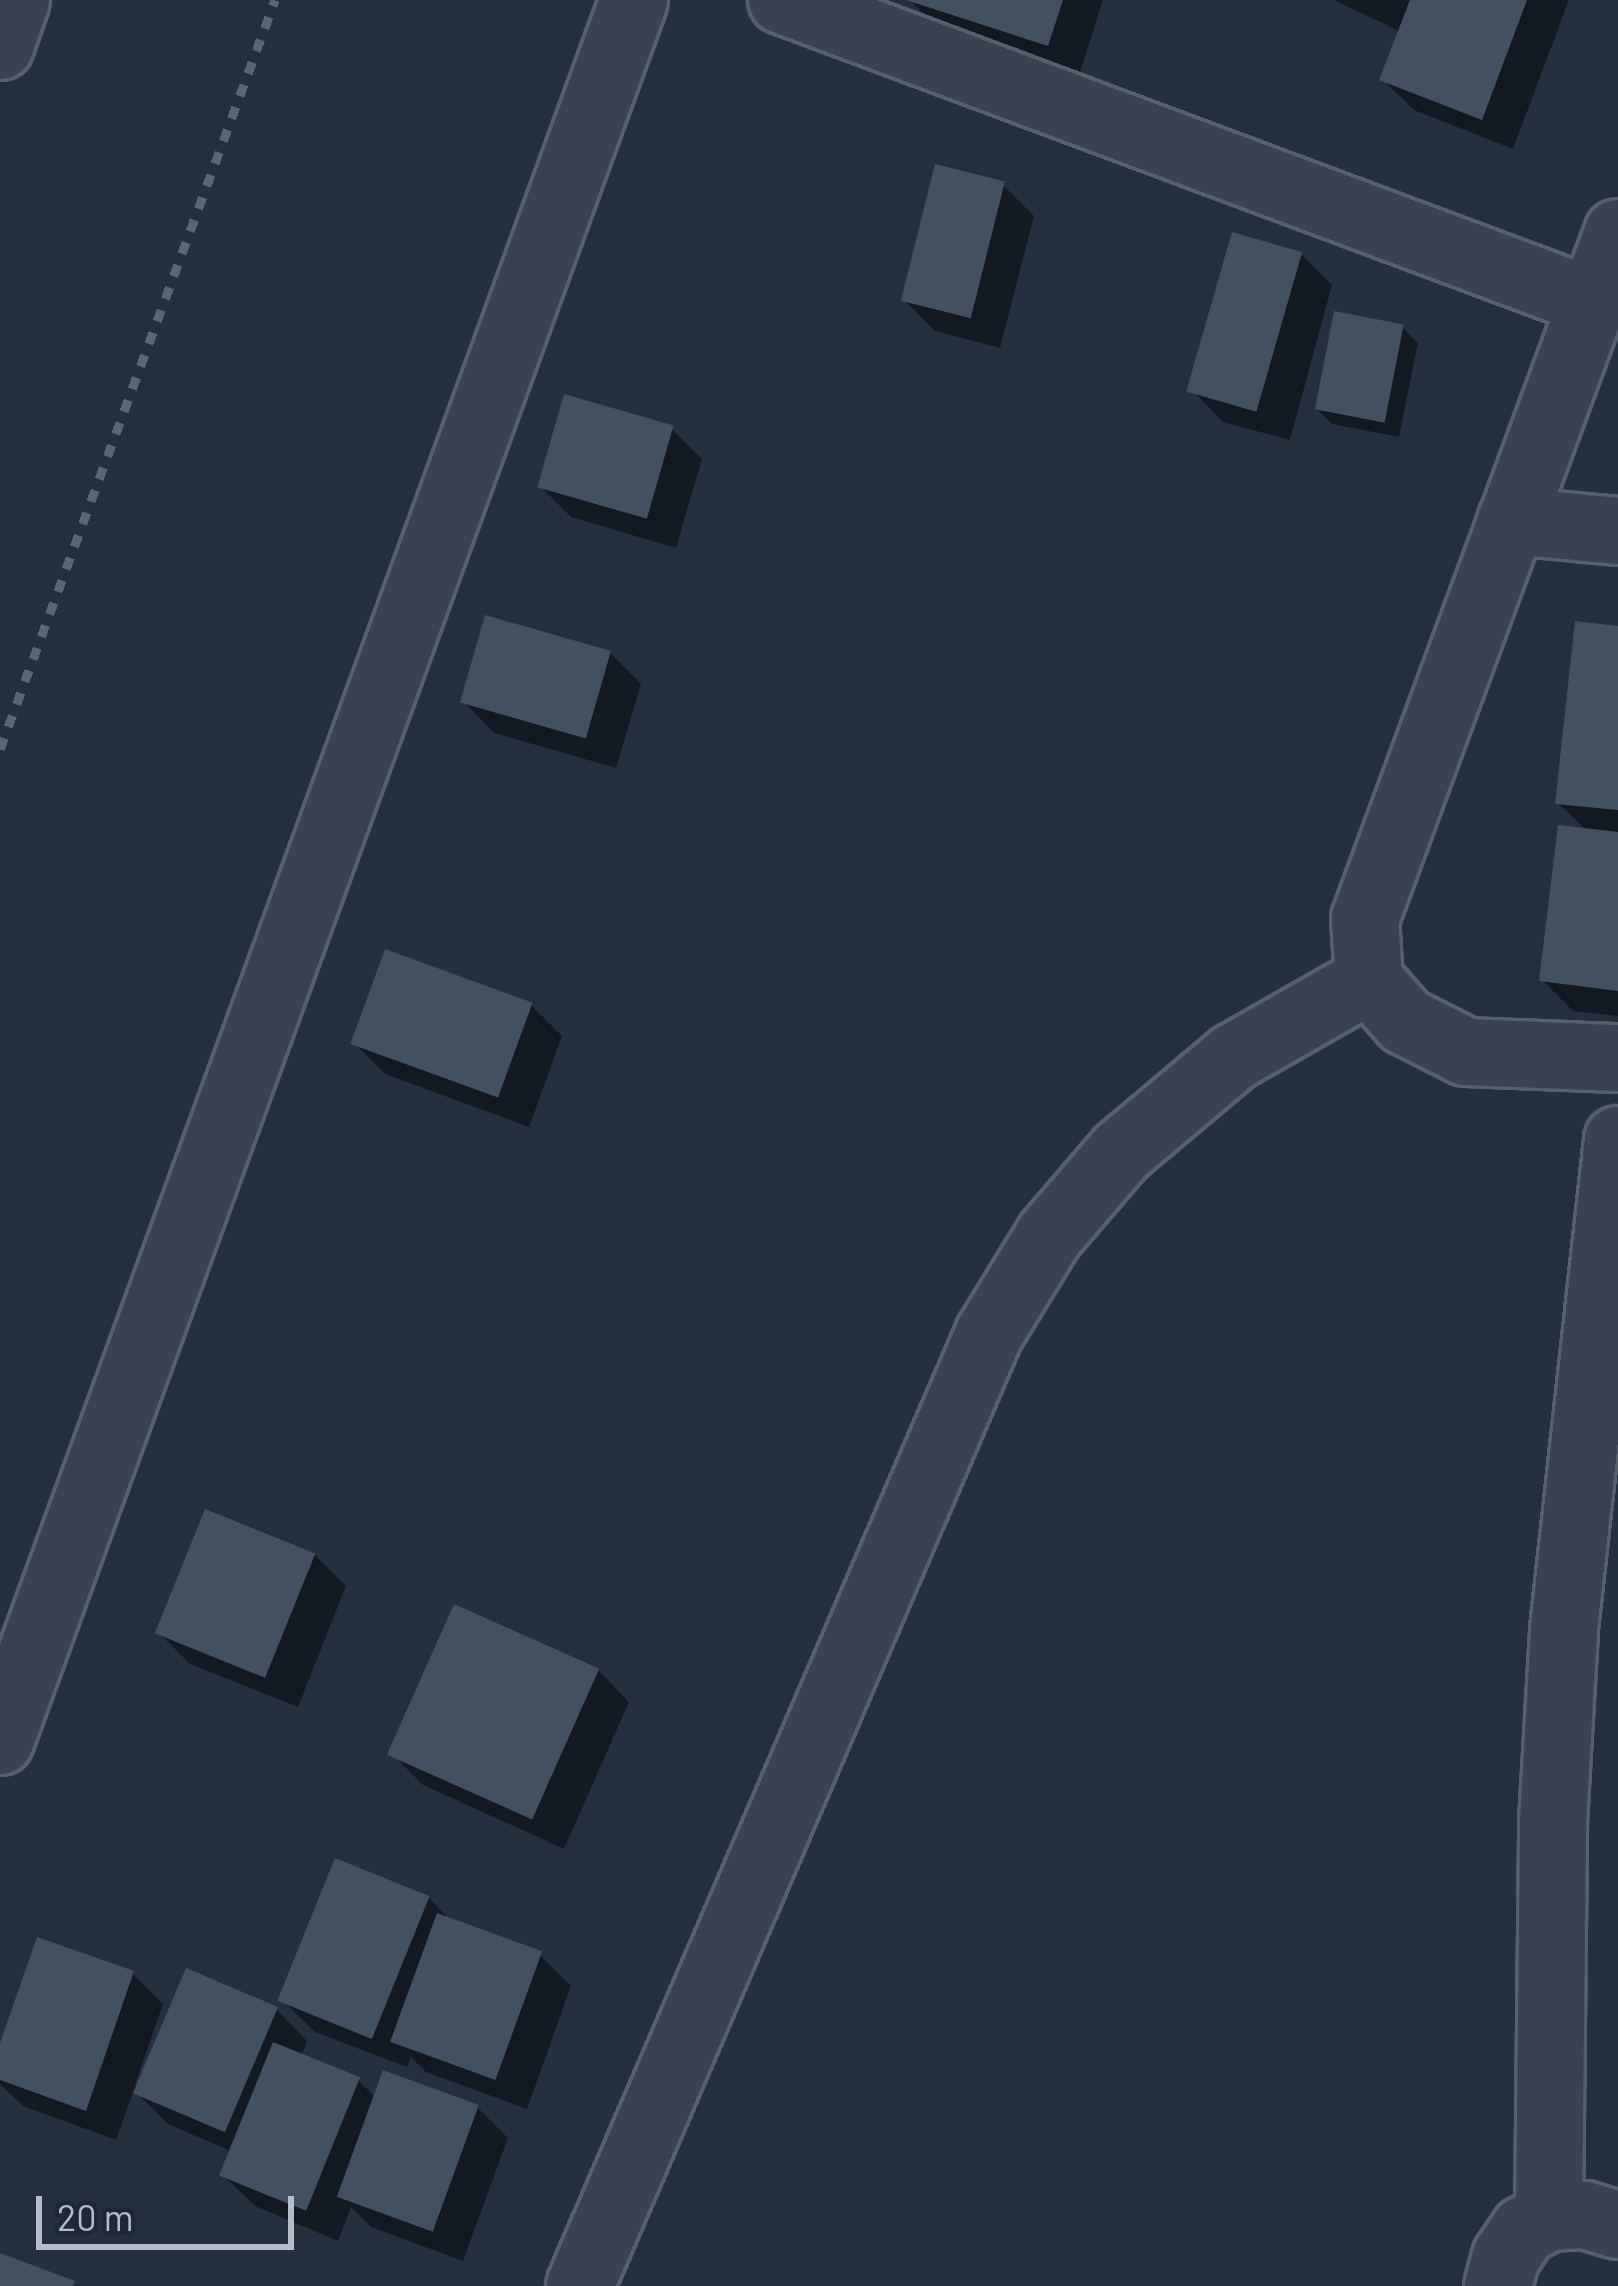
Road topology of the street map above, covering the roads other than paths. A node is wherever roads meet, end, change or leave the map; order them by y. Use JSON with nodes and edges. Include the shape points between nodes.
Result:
{"nodes":[{"id":1,"x":16,"y":0,"type":"edge"},
{"id":2,"x":634,"y":0,"type":"edge"},
{"id":3,"x":782,"y":0,"type":"edge"},
{"id":4,"x":0,"y":46,"type":"edge"},
{"id":5,"x":1618,"y":233,"type":"edge"},
{"id":6,"x":1592,"y":302,"type":"junction"},
{"id":7,"x":1511,"y":521,"type":"junction"},
{"id":8,"x":1618,"y":531,"type":"edge"},
{"id":9,"x":1370,"y":980,"type":"junction"},
{"id":10,"x":1618,"y":1058,"type":"edge"},
{"id":11,"x":1618,"y":1140,"type":"edge"},
{"id":12,"x":0,"y":1741,"type":"edge"},
{"id":13,"x":1549,"y":2217,"type":"junction"},
{"id":14,"x":1618,"y":2225,"type":"edge"},
{"id":15,"x":580,"y":2286,"type":"edge"},
{"id":16,"x":1498,"y":2286,"type":"edge"}],
"edges":[{"from":1,"to":4,"type":"street"},
{"from":2,"to":12,"type":"street"},
{"from":3,"to":6,"type":"street"},
{"from":5,"to":6,"type":"street"},
{"from":6,"to":7,"type":"street"},
{"from":7,"to":8,"type":"street"},
{"from":7,"to":9,"type":"street","via":[[1365,919]]},
{"from":9,"to":10,"type":"street","via":[[1405,1021],[1466,1052]]},
{"from":9,"to":15,"type":"street","via":[[1234,1057],[1121,1152],[1049,1236],[989,1334]]},
{"from":11,"to":13,"type":"street","via":[[1564,1628],[1553,1822]]},
{"from":13,"to":14,"type":"street","via":[[1585,2215]]},
{"from":13,"to":16,"type":"street","via":[[1524,2230]]}]}
